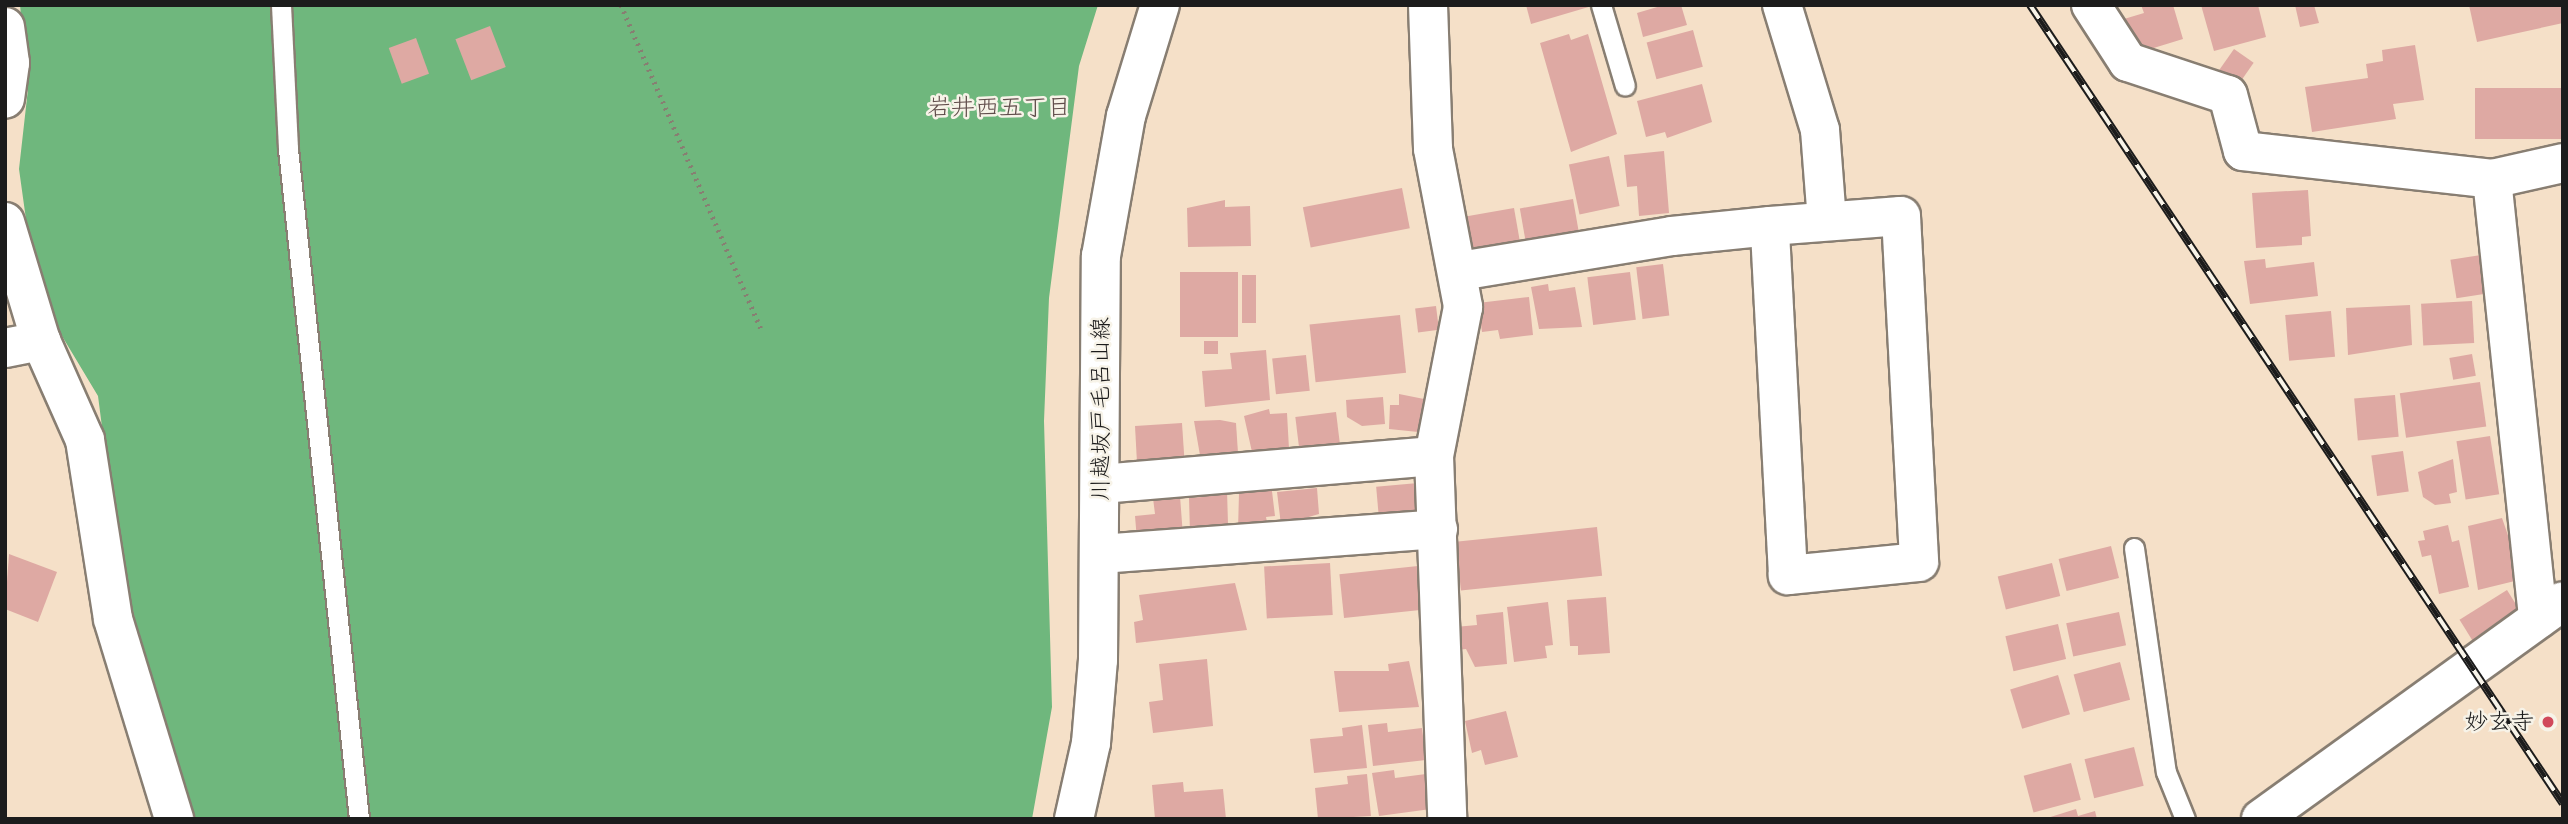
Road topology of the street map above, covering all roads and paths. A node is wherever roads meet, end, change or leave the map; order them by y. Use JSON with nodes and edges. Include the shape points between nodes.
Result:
{"nodes":[{"id":1,"x":281,"y":5,"type":"edge"},
{"id":2,"x":621,"y":5,"type":"edge"},
{"id":3,"x":1160,"y":5,"type":"edge"},
{"id":4,"x":1428,"y":5,"type":"edge"},
{"id":5,"x":1601,"y":5,"type":"edge"},
{"id":6,"x":1782,"y":5,"type":"edge"},
{"id":7,"x":2091,"y":5,"type":"edge"},
{"id":8,"x":5,"y":27,"type":"edge"},
{"id":9,"x":1625,"y":86,"type":"dead end"},
{"id":10,"x":5,"y":99,"type":"edge"},
{"id":11,"x":2563,"y":163,"type":"edge"},
{"id":12,"x":2492,"y":180,"type":"junction"},
{"id":13,"x":1828,"y":221,"type":"junction"},
{"id":14,"x":5,"y":222,"type":"edge"},
{"id":15,"x":1770,"y":226,"type":"junction"},
{"id":16,"x":1460,"y":271,"type":"junction"},
{"id":17,"x":761,"y":328,"type":"dead end"},
{"id":18,"x":23,"y":344,"type":"edge"},
{"id":19,"x":1434,"y":456,"type":"junction"},
{"id":20,"x":1101,"y":484,"type":"junction"},
{"id":21,"x":1438,"y":528,"type":"junction"},
{"id":22,"x":2134,"y":548,"type":"dead end"},
{"id":23,"x":1100,"y":554,"type":"junction"},
{"id":24,"x":2550,"y":610,"type":"edge"},
{"id":25,"x":174,"y":819,"type":"edge"},
{"id":26,"x":359,"y":819,"type":"edge"},
{"id":27,"x":1074,"y":819,"type":"edge"},
{"id":28,"x":1447,"y":819,"type":"edge"},
{"id":29,"x":2185,"y":819,"type":"edge"},
{"id":30,"x":2261,"y":819,"type":"edge"}],
"edges":[{"from":1,"to":26,"type":"lane","via":[[288,149],[332,524]]},
{"from":2,"to":17,"type":"path"},
{"from":3,"to":20,"type":"street","name":"川越坂戸毛呂山線","via":[[1126,116],[1101,256]]},
{"from":4,"to":16,"type":"street","via":[[1433,149]]},
{"from":5,"to":9,"type":"lane"},
{"from":6,"to":13,"type":"street","via":[[1820,130]]},
{"from":7,"to":12,"type":"street","via":[[2128,62],[2228,95],[2243,151]]},
{"from":8,"to":10,"type":"street","via":[[10,62]]},
{"from":11,"to":12,"type":"street"},
{"from":12,"to":24,"type":"street"},
{"from":13,"to":15,"type":"street"},
{"from":13,"to":15,"type":"street","via":[[1901,216],[1919,562],[1788,575]]},
{"from":14,"to":18,"type":"street"},
{"from":15,"to":16,"type":"street"},
{"from":16,"to":19,"type":"street","via":[[1463,307]]},
{"from":18,"to":25,"type":"street","via":[[85,440],[113,619]]},
{"from":19,"to":20,"type":"street"},
{"from":19,"to":21,"type":"street"},
{"from":20,"to":23,"type":"street","name":"川越坂戸毛呂山線"},
{"from":21,"to":23,"type":"street"},
{"from":21,"to":28,"type":"street"},
{"from":22,"to":29,"type":"lane","via":[[2166,772]]},
{"from":23,"to":27,"type":"street","name":"川越坂戸毛呂山線","via":[[1091,743]]},
{"from":24,"to":30,"type":"street"}]}
